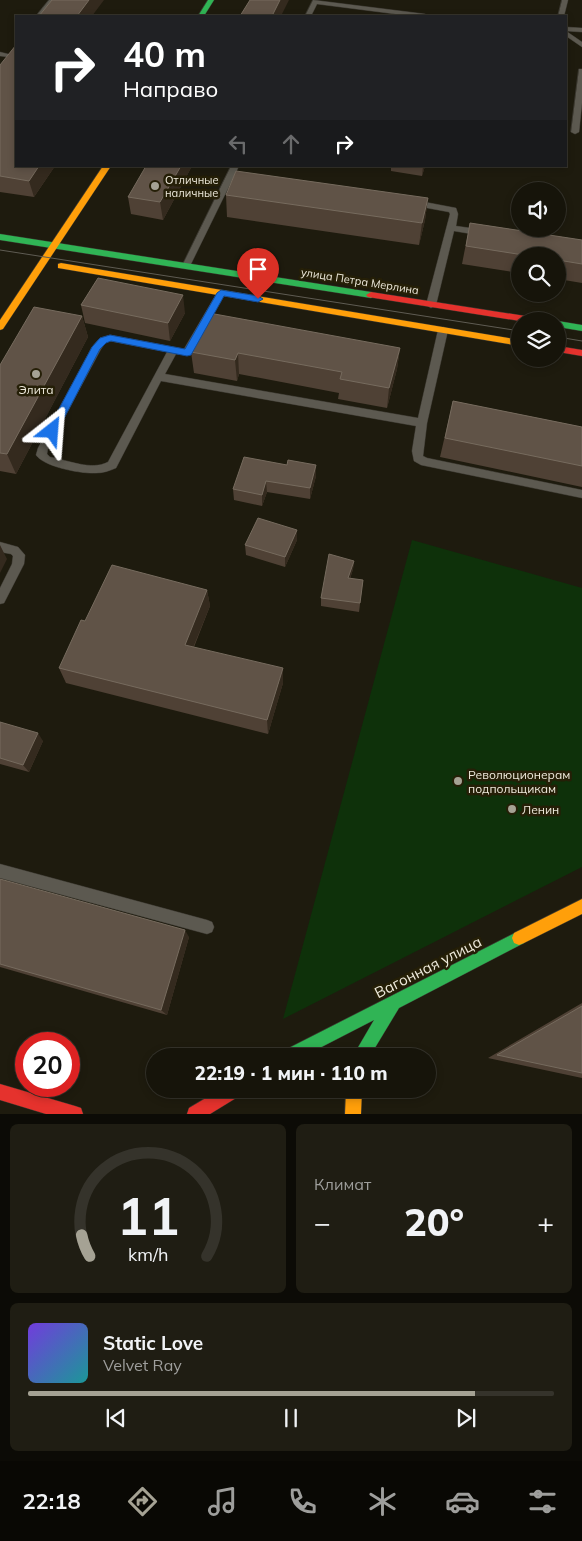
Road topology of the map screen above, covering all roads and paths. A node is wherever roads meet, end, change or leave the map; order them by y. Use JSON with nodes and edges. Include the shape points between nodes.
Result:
{"nodes":[{"id":1,"x":52,"y":0,"type":"edge"},
{"id":2,"x":211,"y":0,"type":"edge"},
{"id":3,"x":565,"y":0,"type":"edge"},
{"id":4,"x":316,"y":1,"type":"edge"},
{"id":5,"x":40,"y":15,"type":"edge"},
{"id":6,"x":202,"y":15,"type":"edge"},
{"id":7,"x":309,"y":15,"type":"edge"},
{"id":8,"x":417,"y":15,"type":"edge"},
{"id":9,"x":561,"y":15,"type":"edge"},
{"id":10,"x":567,"y":29,"type":"edge"},
{"id":11,"x":582,"y":30,"type":"edge"},
{"id":12,"x":567,"y":34,"type":"edge"},
{"id":13,"x":582,"y":45,"type":"edge"},
{"id":14,"x":582,"y":71,"type":"edge"},
{"id":15,"x":574,"y":132,"type":"edge"},
{"id":16,"x":106,"y":167,"type":"edge"},
{"id":17,"x":234,"y":167,"type":"edge"},
{"id":18,"x":230,"y":176,"type":"junction"},
{"id":19,"x":240,"y":177,"type":"edge"},
{"id":20,"x":408,"y":202,"type":"edge"},
{"id":21,"x":452,"y":228,"type":"junction"},
{"id":22,"x":498,"y":235,"type":"edge"},
{"id":23,"x":0,"y":237,"type":"edge"},
{"id":24,"x":46,"y":242,"type":"junction"},
{"id":25,"x":35,"y":260,"type":"junction"},
{"id":26,"x":186,"y":266,"type":"junction"},
{"id":27,"x":221,"y":293,"type":"junction"},
{"id":28,"x":431,"y":305,"type":"junction"},
{"id":29,"x":511,"y":317,"type":"edge"},
{"id":30,"x":566,"y":325,"type":"edge"},
{"id":31,"x":0,"y":327,"type":"edge"},
{"id":32,"x":582,"y":328,"type":"edge"},
{"id":33,"x":443,"y":330,"type":"junction"},
{"id":34,"x":511,"y":341,"type":"edge"},
{"id":35,"x":173,"y":350,"type":"junction"},
{"id":36,"x":566,"y":350,"type":"edge"},
{"id":37,"x":582,"y":353,"type":"edge"},
{"id":38,"x":159,"y":377,"type":"junction"},
{"id":39,"x":422,"y":423,"type":"junction"},
{"id":40,"x":582,"y":494,"type":"edge"},
{"id":41,"x":0,"y":547,"type":"edge"},
{"id":42,"x":0,"y":600,"type":"edge"},
{"id":43,"x":0,"y":871,"type":"edge"},
{"id":44,"x":582,"y":906,"type":"edge"},
{"id":45,"x":207,"y":928,"type":"dead end"},
{"id":46,"x":394,"y":1001,"type":"junction"},
{"id":47,"x":303,"y":1048,"type":"edge"},
{"id":48,"x":366,"y":1048,"type":"edge"},
{"id":49,"x":0,"y":1092,"type":"edge"},
{"id":50,"x":221,"y":1098,"type":"edge"},
{"id":51,"x":354,"y":1098,"type":"edge"},
{"id":52,"x":75,"y":1114,"type":"edge"},
{"id":53,"x":195,"y":1114,"type":"edge"},
{"id":54,"x":353,"y":1114,"type":"edge"}],
"edges":[{"from":1,"to":5,"type":"lane"},
{"from":2,"to":6,"type":"main road"},
{"from":3,"to":9,"type":"lane"},
{"from":4,"to":7,"type":"lane"},
{"from":4,"to":8,"type":"lane"},
{"from":10,"to":11,"type":"lane"},
{"from":12,"to":13,"type":"lane"},
{"from":14,"to":15,"type":"lane"},
{"from":16,"to":24,"type":"main road"},
{"from":17,"to":18,"type":"lane"},
{"from":18,"to":19,"type":"lane"},
{"from":18,"to":26,"type":"lane"},
{"from":20,"to":21,"type":"lane","via":[[453,210]]},
{"from":21,"to":22,"type":"lane"},
{"from":21,"to":28,"type":"lane"},
{"from":23,"to":24,"type":"main road","name":"улица Петра Мерлина"},
{"from":24,"to":25,"type":"main road"},
{"from":24,"to":26,"type":"main road","name":"улица Петра Мерлина"},
{"from":25,"to":27,"type":"main road"},
{"from":25,"to":31,"type":"main road"},
{"from":26,"to":28,"type":"main road","name":"улица Петра Мерлина"},
{"from":27,"to":33,"type":"main road"},
{"from":27,"to":35,"type":"lane","via":[[187,353]]},
{"from":28,"to":29,"type":"main road","name":"улица Петра Мерлина"},
{"from":30,"to":32,"type":"main road"},
{"from":33,"to":34,"type":"main road"},
{"from":33,"to":39,"type":"lane"},
{"from":35,"to":38,"type":"lane"},
{"from":35,"to":38,"type":"lane","via":[[110,338],[103,340],[41,455],[47,460],[106,470],[112,465]]},
{"from":36,"to":37,"type":"main road"},
{"from":38,"to":39,"type":"lane"},
{"from":39,"to":40,"type":"lane","via":[[417,451],[418,458],[425,462]]},
{"from":41,"to":42,"type":"lane","via":[[14,550],[19,555],[18,564]]},
{"from":43,"to":45,"type":"lane"},
{"from":44,"to":46,"type":"main road","name":"Вагонная улица"},
{"from":46,"to":47,"type":"main road","name":"Вагонная улица"},
{"from":46,"to":48,"type":"main road"},
{"from":49,"to":52,"type":"main road"},
{"from":50,"to":53,"type":"main road"},
{"from":51,"to":54,"type":"main road"}]}
